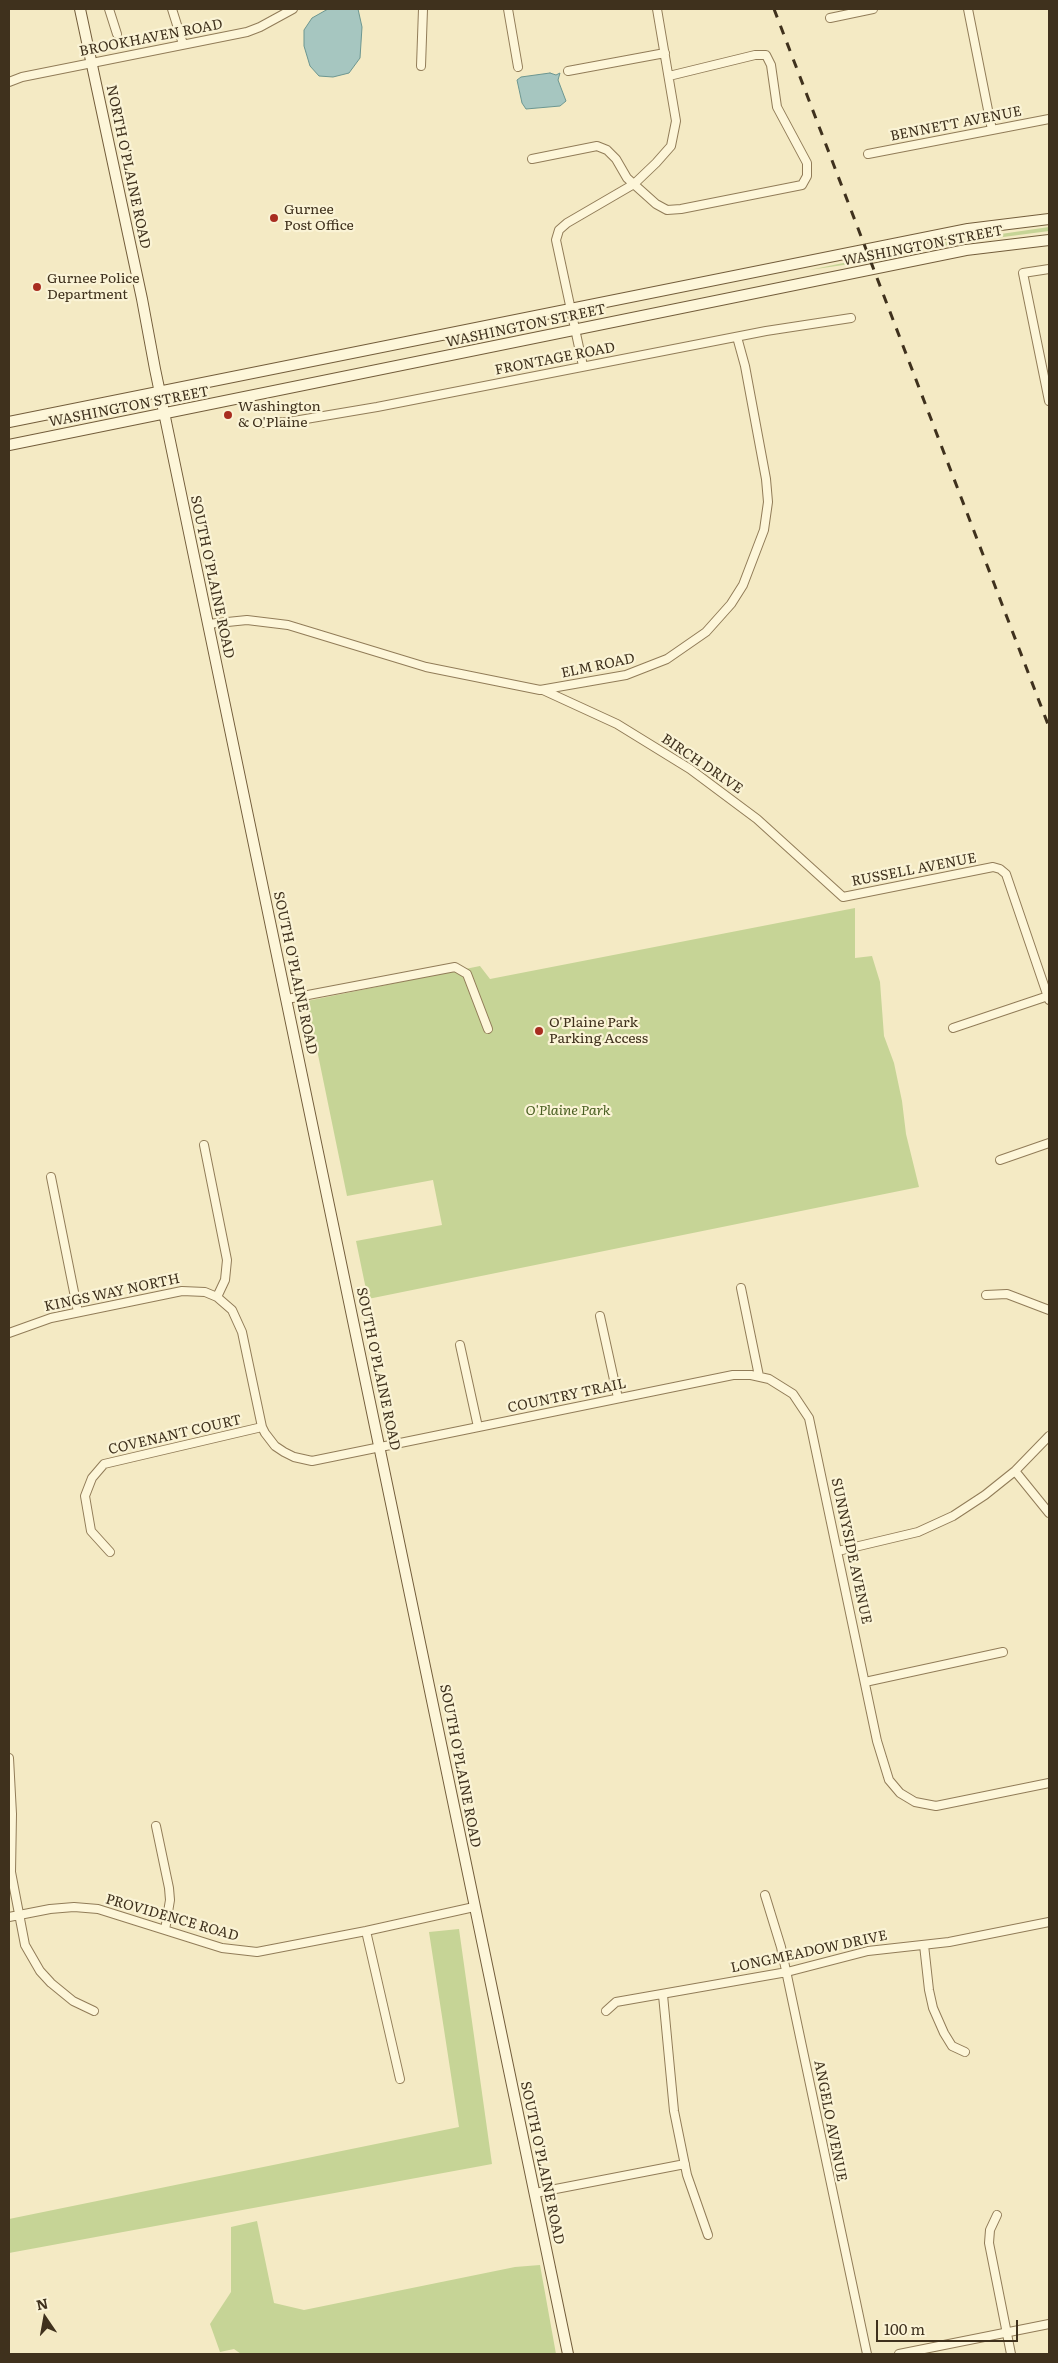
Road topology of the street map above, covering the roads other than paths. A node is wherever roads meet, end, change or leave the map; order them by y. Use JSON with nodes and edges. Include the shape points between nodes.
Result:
{"nodes":[{"id":1,"x":80,"y":9,"type":"edge"},
{"id":2,"x":109,"y":9,"type":"edge"},
{"id":3,"x":172,"y":9,"type":"edge"},
{"id":4,"x":293,"y":9,"type":"edge"},
{"id":5,"x":423,"y":9,"type":"edge"},
{"id":6,"x":508,"y":9,"type":"edge"},
{"id":7,"x":657,"y":9,"type":"edge"},
{"id":8,"x":872,"y":9,"type":"edge"},
{"id":9,"x":968,"y":9,"type":"edge"},
{"id":10,"x":830,"y":18,"type":"dead end"},
{"id":11,"x":117,"y":34,"type":"dead end"},
{"id":12,"x":183,"y":44,"type":"junction"},
{"id":13,"x":665,"y":53,"type":"junction"},
{"id":14,"x":92,"y":62,"type":"junction"},
{"id":15,"x":421,"y":66,"type":"dead end"},
{"id":16,"x":518,"y":67,"type":"dead end"},
{"id":17,"x":568,"y":71,"type":"dead end"},
{"id":18,"x":669,"y":76,"type":"junction"},
{"id":19,"x":9,"y":82,"type":"edge"},
{"id":20,"x":1049,"y":119,"type":"edge"},
{"id":21,"x":992,"y":130,"type":"junction"},
{"id":22,"x":868,"y":154,"type":"dead end"},
{"id":23,"x":532,"y":158,"type":"dead end"},
{"id":24,"x":634,"y":184,"type":"junction"},
{"id":25,"x":1049,"y":219,"type":"edge"},
{"id":26,"x":1049,"y":240,"type":"edge"},
{"id":27,"x":1049,"y":269,"type":"edge"},
{"id":28,"x":572,"y":309,"type":"junction"},
{"id":29,"x":851,"y":318,"type":"dead end"},
{"id":30,"x":576,"y":329,"type":"junction"},
{"id":31,"x":737,"y":337,"type":"junction"},
{"id":32,"x":584,"y":366,"type":"junction"},
{"id":33,"x":159,"y":391,"type":"junction"},
{"id":34,"x":1049,"y":401,"type":"edge"},
{"id":35,"x":164,"y":414,"type":"junction"},
{"id":36,"x":9,"y":422,"type":"edge"},
{"id":37,"x":264,"y":423,"type":"dead end"},
{"id":38,"x":9,"y":445,"type":"edge"},
{"id":39,"x":208,"y":624,"type":"junction"},
{"id":40,"x":540,"y":690,"type":"junction"},
{"id":41,"x":832,"y":886,"type":"joint"},
{"id":42,"x":1049,"y":998,"type":"edge"},
{"id":43,"x":286,"y":999,"type":"junction"},
{"id":44,"x":954,"y":1028,"type":"dead end"},
{"id":45,"x":488,"y":1029,"type":"dead end"},
{"id":46,"x":1049,"y":1143,"type":"edge"},
{"id":47,"x":204,"y":1145,"type":"dead end"},
{"id":48,"x":1000,"y":1160,"type":"dead end"},
{"id":49,"x":51,"y":1177,"type":"dead end"},
{"id":50,"x":741,"y":1288,"type":"dead end"},
{"id":51,"x":986,"y":1295,"type":"dead end"},
{"id":52,"x":217,"y":1297,"type":"junction"},
{"id":53,"x":1049,"y":1310,"type":"edge"},
{"id":54,"x":78,"y":1312,"type":"junction"},
{"id":55,"x":600,"y":1316,"type":"dead end"},
{"id":56,"x":9,"y":1333,"type":"edge"},
{"id":57,"x":460,"y":1345,"type":"dead end"},
{"id":58,"x":759,"y":1376,"type":"junction"},
{"id":59,"x":618,"y":1398,"type":"junction"},
{"id":60,"x":262,"y":1427,"type":"junction"},
{"id":61,"x":478,"y":1427,"type":"junction"},
{"id":62,"x":1049,"y":1436,"type":"edge"},
{"id":63,"x":380,"y":1448,"type":"junction"},
{"id":64,"x":1015,"y":1471,"type":"junction"},
{"id":65,"x":1049,"y":1513,"type":"edge"},
{"id":66,"x":838,"y":1551,"type":"junction"},
{"id":67,"x":110,"y":1552,"type":"dead end"},
{"id":68,"x":1003,"y":1652,"type":"dead end"},
{"id":69,"x":865,"y":1682,"type":"junction"},
{"id":70,"x":9,"y":1758,"type":"edge"},
{"id":71,"x":1049,"y":1782,"type":"edge"},
{"id":72,"x":156,"y":1826,"type":"dead end"},
{"id":73,"x":765,"y":1895,"type":"dead end"},
{"id":74,"x":474,"y":1907,"type":"junction"},
{"id":75,"x":18,"y":1915,"type":"junction"},
{"id":76,"x":9,"y":1917,"type":"edge"},
{"id":77,"x":1049,"y":1922,"type":"edge"},
{"id":78,"x":165,"y":1930,"type":"junction"},
{"id":79,"x":366,"y":1932,"type":"junction"},
{"id":80,"x":924,"y":1945,"type":"junction"},
{"id":81,"x":787,"y":1972,"type":"junction"},
{"id":82,"x":663,"y":1994,"type":"junction"},
{"id":83,"x":94,"y":2011,"type":"dead end"},
{"id":84,"x":606,"y":2011,"type":"dead end"},
{"id":85,"x":965,"y":2052,"type":"dead end"},
{"id":86,"x":400,"y":2079,"type":"dead end"},
{"id":87,"x":685,"y":2164,"type":"junction"},
{"id":88,"x":535,"y":2193,"type":"junction"},
{"id":89,"x":997,"y":2215,"type":"dead end"},
{"id":90,"x":708,"y":2235,"type":"dead end"},
{"id":91,"x":1049,"y":2324,"type":"edge"},
{"id":92,"x":1007,"y":2332,"type":"junction"},
{"id":93,"x":568,"y":2354,"type":"edge"},
{"id":94,"x":866,"y":2354,"type":"edge"},
{"id":95,"x":899,"y":2354,"type":"edge"},
{"id":96,"x":1012,"y":2354,"type":"edge"}],
"edges":[{"from":1,"to":14,"type":"main road","name":"NORTH O'PLAINE ROAD"},
{"from":2,"to":11,"type":"street"},
{"from":3,"to":12,"type":"street"},
{"from":4,"to":12,"type":"street","name":"BROOKHAVEN ROAD","via":[[247,32]]},
{"from":5,"to":15,"type":"street"},
{"from":6,"to":16,"type":"street"},
{"from":7,"to":13,"type":"street"},
{"from":8,"to":10,"type":"street"},
{"from":9,"to":21,"type":"street"},
{"from":12,"to":14,"type":"street","name":"BROOKHAVEN ROAD"},
{"from":13,"to":17,"type":"street"},
{"from":13,"to":18,"type":"street"},
{"from":14,"to":19,"type":"street","name":"BROOKHAVEN ROAD"},
{"from":14,"to":33,"type":"main road","name":"NORTH O'PLAINE ROAD"},
{"from":18,"to":24,"type":"street","via":[[676,120],[670,146]]},
{"from":18,"to":24,"type":"street","via":[[766,55],[771,64],[777,107],[801,149],[807,163],[807,176],[802,185],[792,188],[667,210]]},
{"from":20,"to":21,"type":"street","name":"BENNETT AVENUE"},
{"from":21,"to":22,"type":"street","name":"BENNETT AVENUE"},
{"from":23,"to":24,"type":"street","via":[[597,146],[612,154]]},
{"from":24,"to":28,"type":"street","via":[[587,209],[559,230],[556,240]]},
{"from":25,"to":28,"type":"main road","name":"WASHINGTON STREET","via":[[968,229]]},
{"from":26,"to":30,"type":"main road","name":"WASHINGTON STREET","via":[[966,250]]},
{"from":27,"to":34,"type":"street","via":[[1023,273]]},
{"from":28,"to":30,"type":"street"},
{"from":28,"to":33,"type":"main road","name":"WASHINGTON STREET"},
{"from":29,"to":31,"type":"street","name":"FRONTAGE ROAD"},
{"from":30,"to":32,"type":"street"},
{"from":30,"to":35,"type":"main road","name":"WASHINGTON STREET"},
{"from":31,"to":32,"type":"street","name":"FRONTAGE ROAD"},
{"from":31,"to":40,"type":"street","name":"ELM ROAD","via":[[760,442],[768,502],[760,544],[743,585],[711,627],[667,659],[626,675]]},
{"from":32,"to":37,"type":"street","name":"FRONTAGE ROAD","via":[[368,408]]},
{"from":33,"to":35,"type":"main road","name":"SOUTH O'PLAINE ROAD"},
{"from":33,"to":36,"type":"main road","name":"WASHINGTON STREET"},
{"from":35,"to":38,"type":"main road","name":"WASHINGTON STREET"},
{"from":35,"to":39,"type":"main road","name":"SOUTH O'PLAINE ROAD"},
{"from":39,"to":40,"type":"street","name":"ELM ROAD","via":[[247,620],[288,625],[426,667]]},
{"from":39,"to":43,"type":"main road","name":"SOUTH O'PLAINE ROAD"},
{"from":40,"to":41,"type":"street","name":"BIRCH DRIVE","via":[[617,724],[690,769],[757,819]]},
{"from":41,"to":42,"type":"street","name":"RUSSELL AVENUE","via":[[843,896],[993,867],[1006,874]]},
{"from":42,"to":44,"type":"street"},
{"from":43,"to":45,"type":"street","via":[[455,967],[467,974]]},
{"from":43,"to":63,"type":"main road","name":"SOUTH O'PLAINE ROAD"},
{"from":46,"to":48,"type":"street"},
{"from":47,"to":52,"type":"street","via":[[227,1260],[226,1280]]},
{"from":49,"to":54,"type":"street"},
{"from":50,"to":58,"type":"street"},
{"from":51,"to":53,"type":"street","via":[[1007,1294]]},
{"from":52,"to":54,"type":"street","name":"KINGS WAY NORTH","via":[[205,1292],[182,1291]]},
{"from":52,"to":60,"type":"street","via":[[232,1310],[242,1332]]},
{"from":54,"to":56,"type":"street","name":"KINGS WAY NORTH","via":[[33,1323]]},
{"from":55,"to":59,"type":"street"},
{"from":57,"to":61,"type":"street"},
{"from":58,"to":59,"type":"street","name":"COUNTRY TRAIL","via":[[733,1375]]},
{"from":58,"to":66,"type":"street","name":"SUNNYSIDE AVENUE","via":[[782,1385],[793,1394],[809,1418]]},
{"from":59,"to":61,"type":"street","name":"COUNTRY TRAIL"},
{"from":60,"to":63,"type":"street","via":[[284,1452],[312,1461]]},
{"from":60,"to":67,"type":"street","name":"COVENANT COURT","via":[[104,1464],[92,1478],[86,1496],[91,1531]]},
{"from":61,"to":63,"type":"street","name":"COUNTRY TRAIL"},
{"from":62,"to":64,"type":"street"},
{"from":63,"to":74,"type":"main road","name":"SOUTH O'PLAINE ROAD"},
{"from":64,"to":65,"type":"street"},
{"from":64,"to":66,"type":"street","via":[[969,1506],[938,1524],[896,1539]]},
{"from":66,"to":69,"type":"street","name":"SUNNYSIDE AVENUE"},
{"from":68,"to":69,"type":"street"},
{"from":69,"to":71,"type":"street","name":"SUNNYSIDE AVENUE","via":[[889,1780],[900,1793],[915,1802],[949,1804]]},
{"from":70,"to":75,"type":"street","via":[[11,1872]]},
{"from":72,"to":78,"type":"street","via":[[170,1900]]},
{"from":73,"to":81,"type":"street","name":"ANGELO AVENUE"},
{"from":74,"to":79,"type":"street","name":"PROVIDENCE ROAD"},
{"from":74,"to":88,"type":"main road","name":"SOUTH O'PLAINE ROAD"},
{"from":75,"to":76,"type":"street","name":"PROVIDENCE ROAD"},
{"from":75,"to":78,"type":"street","name":"PROVIDENCE ROAD","via":[[74,1907],[98,1909]]},
{"from":75,"to":83,"type":"street","via":[[25,1944],[40,1971],[63,1994]]},
{"from":77,"to":80,"type":"street","name":"LONGMEADOW DRIVE"},
{"from":78,"to":79,"type":"street","name":"PROVIDENCE ROAD","via":[[222,1948],[257,1952]]},
{"from":79,"to":86,"type":"street"},
{"from":80,"to":81,"type":"street","name":"LONGMEADOW DRIVE","via":[[868,1951]]},
{"from":80,"to":85,"type":"street","via":[[933,2008],[952,2046]]},
{"from":81,"to":82,"type":"street","name":"LONGMEADOW DRIVE"},
{"from":81,"to":94,"type":"street","name":"ANGELO AVENUE"},
{"from":82,"to":84,"type":"street","name":"LONGMEADOW DRIVE","via":[[616,2002]]},
{"from":82,"to":87,"type":"street","via":[[674,2110]]},
{"from":87,"to":88,"type":"street"},
{"from":87,"to":90,"type":"street"},
{"from":88,"to":93,"type":"main road","name":"SOUTH O'PLAINE ROAD"},
{"from":89,"to":92,"type":"street","via":[[990,2230],[989,2243]]},
{"from":91,"to":92,"type":"street"},
{"from":92,"to":95,"type":"street"},
{"from":92,"to":96,"type":"street"}]}
